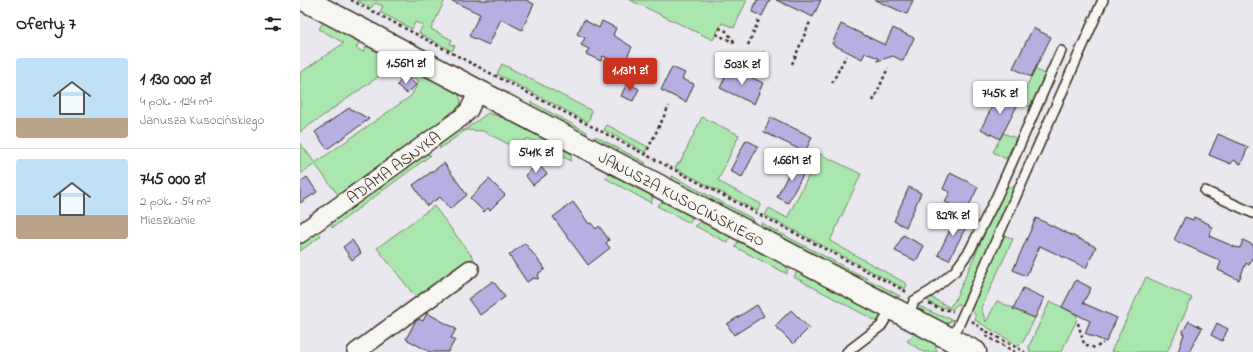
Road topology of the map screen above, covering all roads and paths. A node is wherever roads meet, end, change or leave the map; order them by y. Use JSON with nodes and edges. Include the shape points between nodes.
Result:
{"nodes":[{"id":1,"x":305,"y":0,"type":"edge"},
{"id":2,"x":351,"y":0,"type":"edge"},
{"id":3,"x":1103,"y":0,"type":"edge"},
{"id":4,"x":760,"y":20,"type":"dead end"},
{"id":5,"x":810,"y":22,"type":"dead end"},
{"id":6,"x":719,"y":28,"type":"dead end"},
{"id":7,"x":716,"y":34,"type":"dead end"},
{"id":8,"x":748,"y":45,"type":"dead end"},
{"id":9,"x":1061,"y":51,"type":"dead end"},
{"id":10,"x":764,"y":52,"type":"dead end"},
{"id":11,"x":846,"y":56,"type":"dead end"},
{"id":12,"x":792,"y":64,"type":"dead end"},
{"id":13,"x":888,"y":68,"type":"dead end"},
{"id":14,"x":752,"y":74,"type":"dead end"},
{"id":15,"x":832,"y":83,"type":"dead end"},
{"id":16,"x":478,"y":91,"type":"junction"},
{"id":17,"x":872,"y":101,"type":"dead end"},
{"id":18,"x":669,"y":106,"type":"dead end"},
{"id":19,"x":645,"y":155,"type":"junction"},
{"id":20,"x":1205,"y":191,"type":"dead end"},
{"id":21,"x":1253,"y":213,"type":"edge"},
{"id":22,"x":300,"y":234,"type":"edge"},
{"id":23,"x":470,"y":269,"type":"dead end"},
{"id":24,"x":906,"y":308,"type":"junction"},
{"id":25,"x":964,"y":314,"type":"junction"},
{"id":26,"x":1078,"y":323,"type":"dead end"},
{"id":27,"x":1103,"y":343,"type":"dead end"},
{"id":28,"x":949,"y":346,"type":"edge"},
{"id":29,"x":356,"y":352,"type":"edge"},
{"id":30,"x":846,"y":352,"type":"edge"},
{"id":31,"x":975,"y":352,"type":"edge"},
{"id":32,"x":1025,"y":352,"type":"edge"}],
"edges":[{"from":1,"to":16,"type":"street","name":"JANUSZA KUSOCIŃSKIEGO"},
{"from":2,"to":19,"type":"path"},
{"from":3,"to":25,"type":"lane"},
{"from":4,"to":8,"type":"path"},
{"from":5,"to":12,"type":"path"},
{"from":6,"to":7,"type":"path","via":[[726,31],[736,44]]},
{"from":9,"to":24,"type":"lane","via":[[977,238],[955,271]]},
{"from":10,"to":14,"type":"path"},
{"from":11,"to":15,"type":"path"},
{"from":13,"to":17,"type":"path"},
{"from":16,"to":22,"type":"street","name":"ADAMA ASNYKA","via":[[462,117]]},
{"from":16,"to":24,"type":"street","name":"JANUSZA KUSOCIŃSKIEGO"},
{"from":18,"to":19,"type":"path"},
{"from":19,"to":24,"type":"path"},
{"from":20,"to":21,"type":"lane"},
{"from":23,"to":29,"type":"street"},
{"from":24,"to":25,"type":"path","via":[[940,309]]},
{"from":24,"to":28,"type":"street","name":"JANUSZA KUSOCIŃSKIEGO"},
{"from":24,"to":30,"type":"lane"},
{"from":25,"to":28,"type":"lane"},
{"from":25,"to":32,"type":"path","via":[[982,328]]},
{"from":26,"to":27,"type":"path","via":[[1084,344],[1095,348]]},
{"from":28,"to":31,"type":"street","name":"JANUSZA KUSOCIŃSKIEGO"}]}
